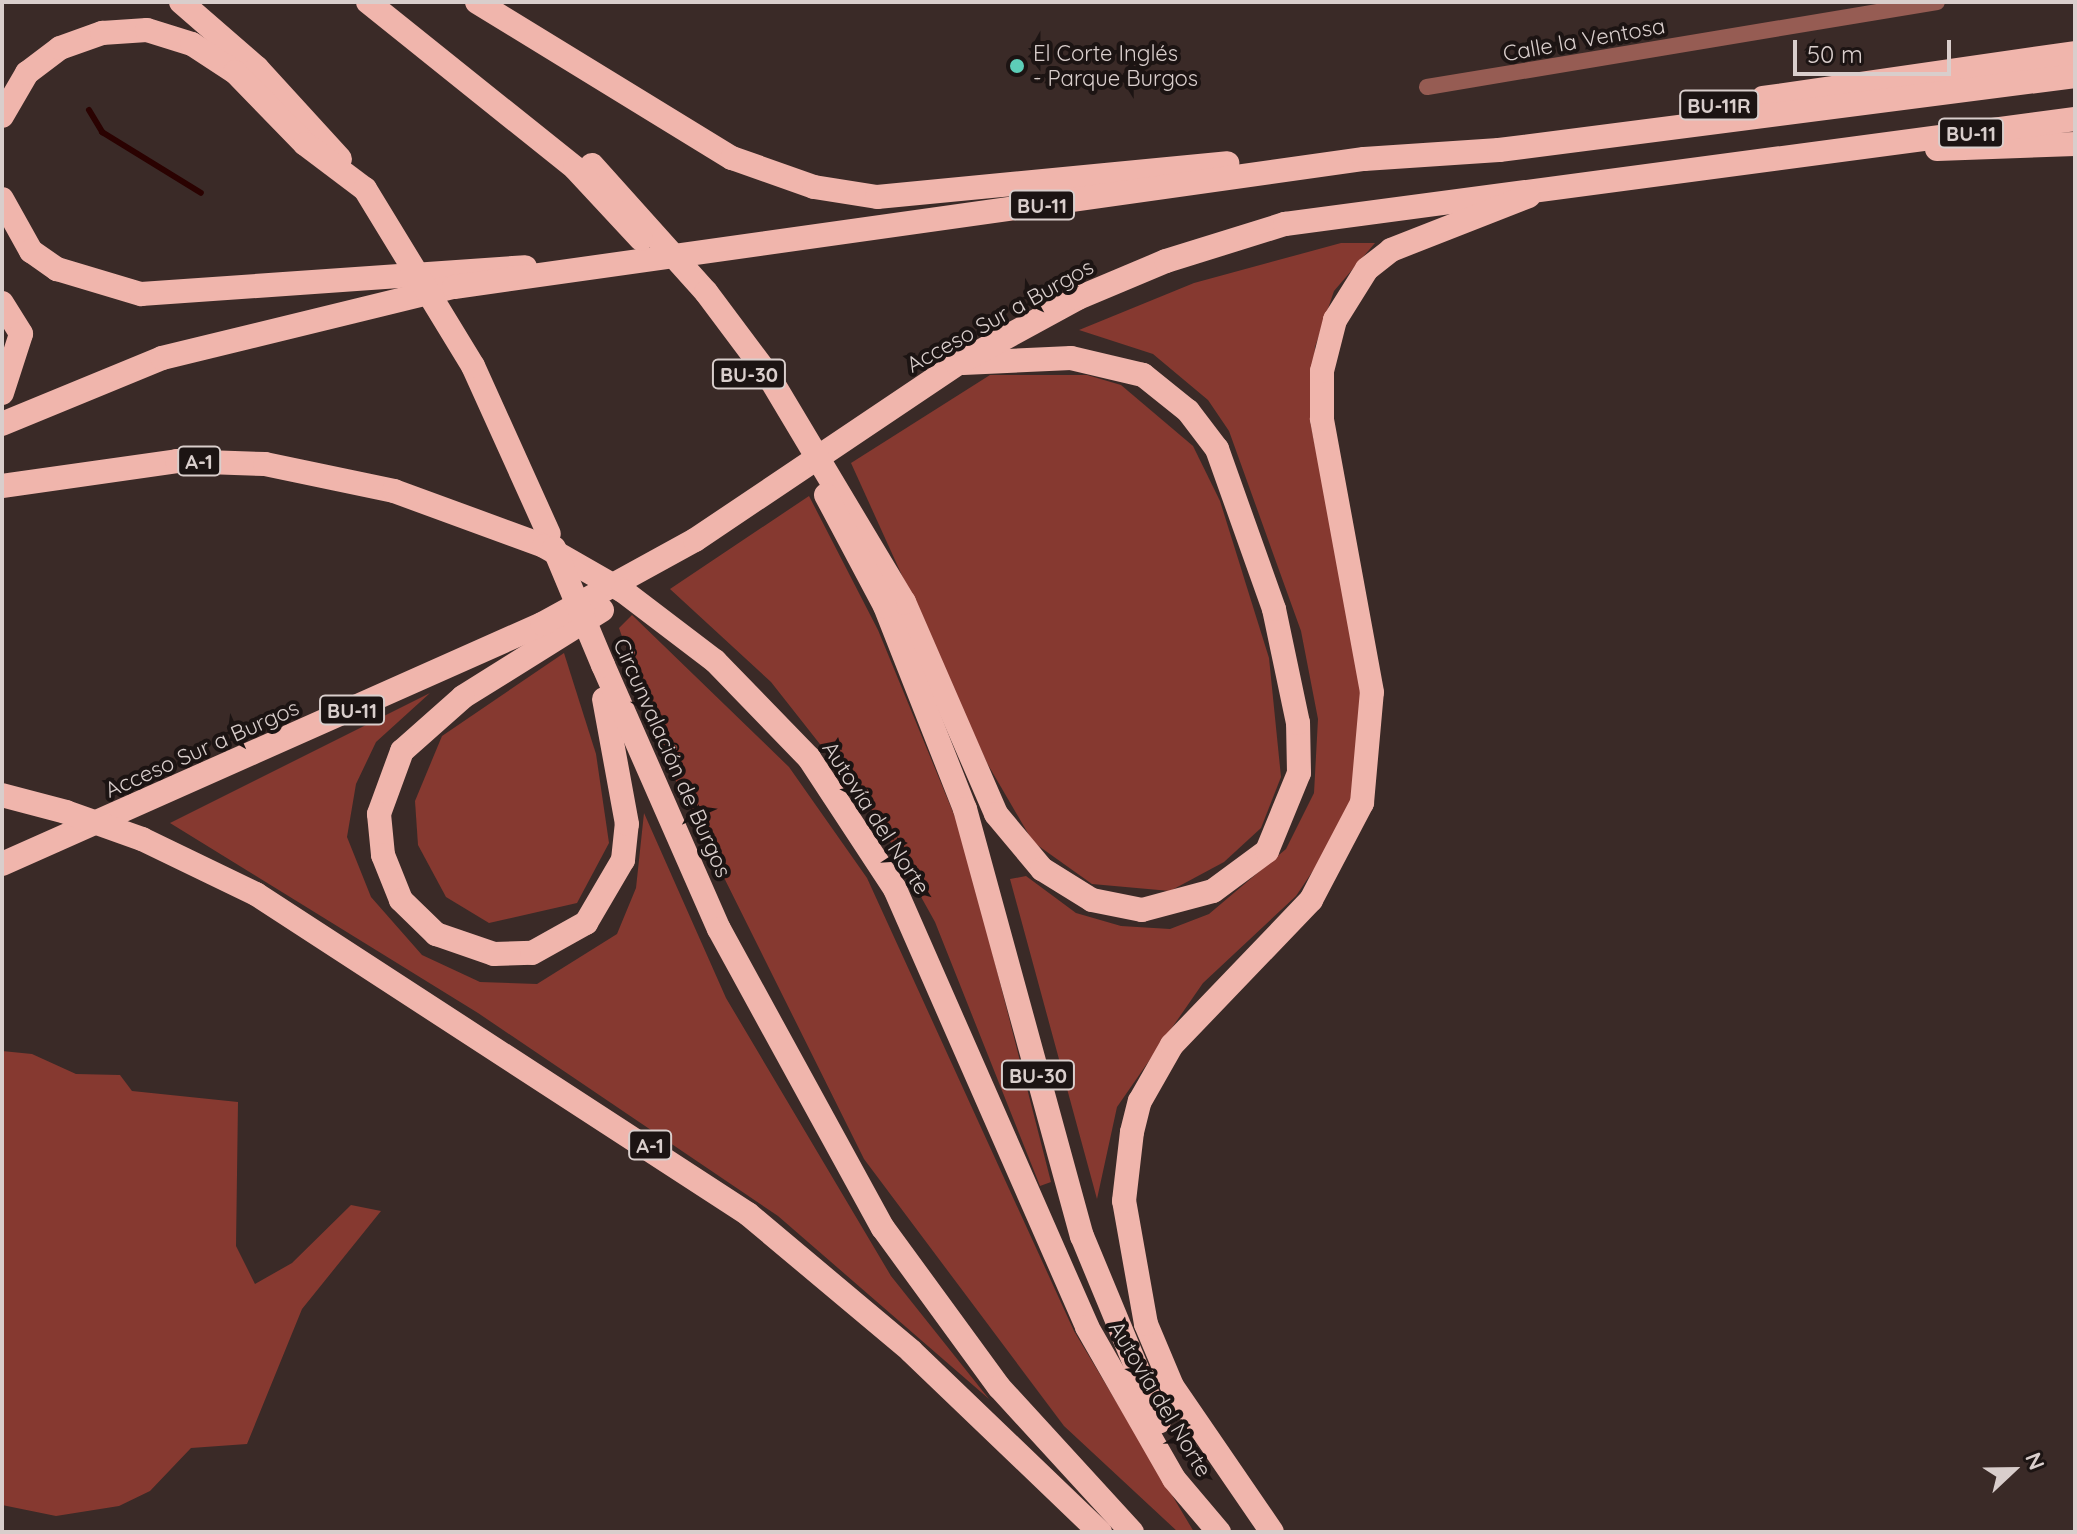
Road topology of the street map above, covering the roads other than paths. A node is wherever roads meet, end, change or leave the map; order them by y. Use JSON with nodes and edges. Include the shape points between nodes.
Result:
{"nodes":[{"id":1,"x":181,"y":2,"type":"edge"},
{"id":2,"x":477,"y":2,"type":"edge"},
{"id":3,"x":1937,"y":2,"type":"edge"},
{"id":4,"x":378,"y":8,"type":"edge"},
{"id":5,"x":1872,"y":8,"type":"edge"},
{"id":6,"x":2075,"y":53,"type":"edge"},
{"id":7,"x":2075,"y":76,"type":"edge"},
{"id":8,"x":1427,"y":87,"type":"dead end"},
{"id":9,"x":2,"y":116,"type":"edge"},
{"id":10,"x":2075,"y":119,"type":"edge"},
{"id":11,"x":2075,"y":144,"type":"edge"},
{"id":12,"x":1867,"y":145,"type":"junction"},
{"id":13,"x":1364,"y":159,"type":"junction"},
{"id":14,"x":1556,"y":183,"type":"junction"},
{"id":15,"x":365,"y":189,"type":"junction"},
{"id":16,"x":2,"y":199,"type":"edge"},
{"id":17,"x":563,"y":270,"type":"junction"},
{"id":18,"x":2,"y":303,"type":"edge"},
{"id":19,"x":957,"y":364,"type":"junction"},
{"id":20,"x":2,"y":393,"type":"edge"},
{"id":21,"x":2,"y":424,"type":"edge"},
{"id":22,"x":2,"y":486,"type":"edge"},
{"id":23,"x":695,"y":540,"type":"junction"},
{"id":24,"x":894,"y":604,"type":"junction"},
{"id":25,"x":612,"y":709,"type":"junction"},
{"id":26,"x":2,"y":795,"type":"edge"},
{"id":27,"x":2,"y":864,"type":"edge"},
{"id":28,"x":1100,"y":1532,"type":"edge"},
{"id":29,"x":1132,"y":1532,"type":"edge"},
{"id":30,"x":1220,"y":1532,"type":"edge"},
{"id":31,"x":1272,"y":1532,"type":"edge"}],
"edges":[{"from":1,"to":15,"type":"highway","name":"Circunvalación de Burgos","via":[[257,68]]},
{"from":2,"to":13,"type":"highway","via":[[732,158],[814,187],[877,197],[1291,157]]},
{"from":3,"to":5,"type":"street","name":"Calle la Ventosa"},
{"from":4,"to":24,"type":"highway","number":"BU-30","bridge":true,"via":[[584,166],[750,374]]},
{"from":5,"to":8,"type":"street","name":"Calle la Ventosa"},
{"from":6,"to":13,"type":"highway","number":"BU-11R"},
{"from":7,"to":13,"type":"highway","number":"BU-11","via":[[1499,150]]},
{"from":9,"to":15,"type":"highway","via":[[27,73],[60,48],[102,33],[147,30],[192,44],[235,72],[305,144]]},
{"from":10,"to":12,"type":"highway","name":"Acceso Sur a Burgos","number":"BU-11"},
{"from":11,"to":12,"type":"highway","via":[[1973,151]]},
{"from":12,"to":14,"type":"highway","name":"Acceso Sur a Burgos","number":"BU-11"},
{"from":13,"to":17,"type":"highway","number":"BU-11"},
{"from":14,"to":19,"type":"highway","name":"Acceso Sur a Burgos","number":"BU-11","via":[[1285,224],[1078,298]]},
{"from":14,"to":31,"type":"highway","via":[[1391,250],[1367,269],[1335,320],[1322,371],[1322,419],[1372,692],[1362,803],[1311,900],[1172,1045],[1132,1132],[1124,1201],[1146,1324],[1172,1386]]},
{"from":15,"to":25,"type":"highway","name":"Circunvalación de Burgos","bridge":true,"via":[[473,366],[603,665]]},
{"from":16,"to":17,"type":"highway","via":[[31,251],[57,269],[141,294],[489,264]]},
{"from":17,"to":21,"type":"highway","number":"BU-11","via":[[314,317],[193,350]]},
{"from":18,"to":20,"type":"highway","via":[[21,334]]},
{"from":19,"to":23,"type":"highway","name":"Acceso Sur a Burgos","number":"BU-11"},
{"from":19,"to":24,"type":"highway","via":[[1071,358],[1143,375],[1188,411],[1217,449],[1274,609],[1298,723],[1299,773],[1267,851],[1213,891],[1142,910],[1092,900],[1042,869],[996,814]]},
{"from":22,"to":30,"type":"highway","name":"Autovía del Norte","number":"A-1","bridge":true,"via":[[177,461],[265,464],[394,491],[544,546],[623,591],[715,661],[809,758],[895,889],[1087,1327],[1174,1479]]},
{"from":23,"to":25,"type":"highway","via":[[663,572],[463,697],[402,751],[379,814],[392,883],[417,919],[436,934],[494,954],[532,953],[586,923],[623,860],[627,824]]},
{"from":23,"to":27,"type":"highway","name":"Acceso Sur a Burgos","number":"BU-11","via":[[542,624]]},
{"from":24,"to":30,"type":"highway","number":"BU-30","via":[[965,809],[1097,1278],[1145,1398]]},
{"from":25,"to":29,"type":"highway","name":"Circunvalación de Burgos","via":[[770,1030],[883,1228],[999,1387]]},
{"from":26,"to":28,"type":"highway","number":"A-1","bridge":true,"via":[[142,839],[256,894],[748,1214],[911,1351]]}]}
